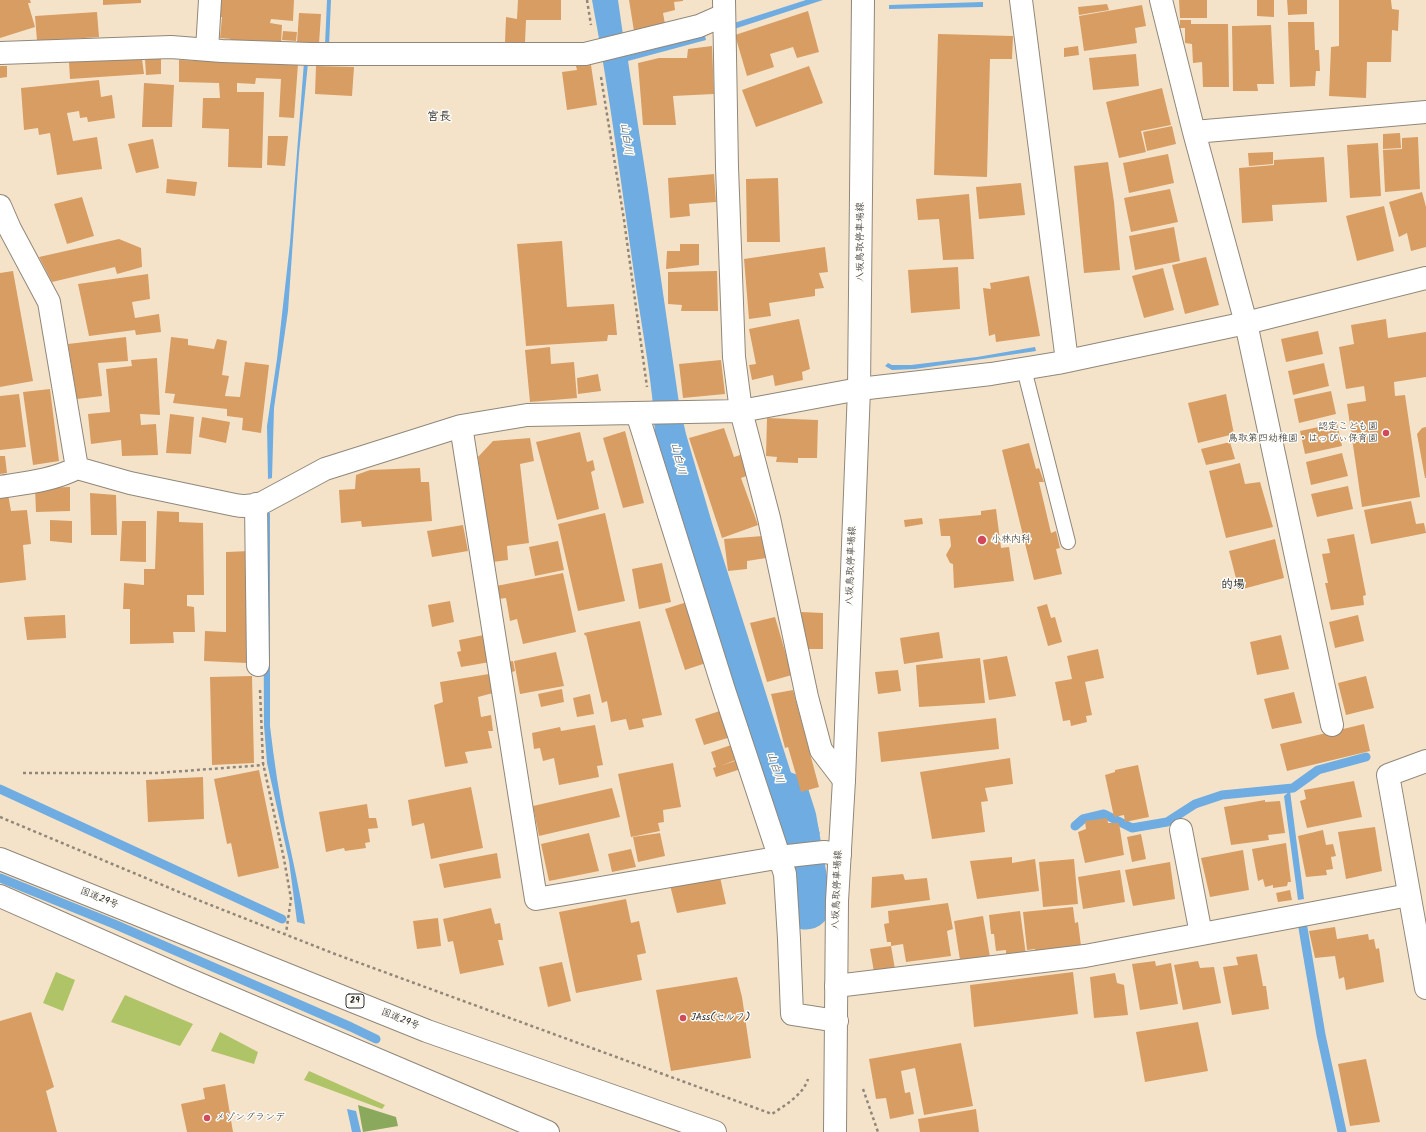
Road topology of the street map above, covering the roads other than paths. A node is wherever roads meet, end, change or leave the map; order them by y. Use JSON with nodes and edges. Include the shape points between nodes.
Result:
{"nodes":[{"id":1,"x":210,"y":0,"type":"edge"},
{"id":2,"x":863,"y":0,"type":"edge"},
{"id":3,"x":1021,"y":0,"type":"edge"},
{"id":4,"x":1161,"y":0,"type":"edge"},
{"id":5,"x":724,"y":7,"type":"edge"},
{"id":6,"x":207,"y":50,"type":"junction"},
{"id":7,"x":0,"y":53,"type":"edge"},
{"id":8,"x":1426,"y":112,"type":"edge"},
{"id":9,"x":1194,"y":132,"type":"junction"},
{"id":10,"x":0,"y":206,"type":"edge"},
{"id":11,"x":5,"y":230,"type":"edge"},
{"id":12,"x":1426,"y":278,"type":"edge"},
{"id":13,"x":1246,"y":323,"type":"junction"},
{"id":14,"x":1067,"y":361,"type":"junction"},
{"id":15,"x":1024,"y":369,"type":"junction"},
{"id":16,"x":860,"y":389,"type":"junction"},
{"id":17,"x":741,"y":411,"type":"junction"},
{"id":18,"x":643,"y":413,"type":"junction"},
{"id":19,"x":461,"y":426,"type":"junction"},
{"id":20,"x":77,"y":468,"type":"junction"},
{"id":21,"x":0,"y":487,"type":"edge"},
{"id":22,"x":256,"y":504,"type":"junction"},
{"id":23,"x":1068,"y":542,"type":"dead end"},
{"id":24,"x":258,"y":665,"type":"road end"},
{"id":25,"x":1332,"y":725,"type":"dead end"},
{"id":26,"x":1426,"y":762,"type":"edge"},
{"id":27,"x":844,"y":780,"type":"junction"},
{"id":28,"x":1181,"y":830,"type":"dead end"},
{"id":29,"x":840,"y":854,"type":"junction"},
{"id":30,"x":0,"y":858,"type":"edge"},
{"id":31,"x":779,"y":858,"type":"junction"},
{"id":32,"x":1409,"y":895,"type":"junction"},
{"id":33,"x":0,"y":896,"type":"edge"},
{"id":34,"x":0,"y":910,"type":"edge"},
{"id":35,"x":1201,"y":934,"type":"junction"},
{"id":36,"x":183,"y":977,"type":"junction"},
{"id":37,"x":1425,"y":977,"type":"edge"},
{"id":38,"x":836,"y":986,"type":"junction"},
{"id":39,"x":836,"y":1021,"type":"junction"},
{"id":40,"x":548,"y":1132,"type":"edge"},
{"id":41,"x":715,"y":1132,"type":"edge"},
{"id":42,"x":835,"y":1132,"type":"edge"}],
"edges":[{"from":1,"to":6,"type":"main road"},
{"from":2,"to":16,"type":"main road","name":"八坂鳥取停車場線"},
{"from":3,"to":14,"type":"main road"},
{"from":4,"to":9,"type":"main road"},
{"from":5,"to":6,"type":"main road","via":[[700,26],[585,54],[310,54]]},
{"from":5,"to":17,"type":"main road","via":[[734,357]]},
{"from":6,"to":7,"type":"main road","via":[[171,47]]},
{"from":8,"to":9,"type":"main road"},
{"from":9,"to":13,"type":"main road"},
{"from":10,"to":11,"type":"main road"},
{"from":11,"to":20,"type":"main road","via":[[49,302]]},
{"from":12,"to":13,"type":"main road"},
{"from":13,"to":14,"type":"main road"},
{"from":13,"to":25,"type":"main road"},
{"from":14,"to":15,"type":"main road"},
{"from":15,"to":16,"type":"main road"},
{"from":15,"to":23,"type":"lane"},
{"from":16,"to":17,"type":"main road"},
{"from":16,"to":27,"type":"main road","name":"八坂鳥取停車場線"},
{"from":17,"to":18,"type":"main road"},
{"from":17,"to":27,"type":"main road","via":[[769,518],[807,697],[821,750]]},
{"from":18,"to":19,"type":"main road","via":[[527,414]]},
{"from":18,"to":31,"type":"main road","via":[[724,690]]},
{"from":19,"to":22,"type":"main road","via":[[325,469]]},
{"from":19,"to":31,"type":"main road","via":[[536,899]]},
{"from":20,"to":21,"type":"main road","via":[[28,483]]},
{"from":20,"to":22,"type":"main road","via":[[130,483],[235,505]]},
{"from":22,"to":24,"type":"main road"},
{"from":26,"to":32,"type":"main road","via":[[1388,774]]},
{"from":27,"to":29,"type":"main road","name":"八坂鳥取停車場線"},
{"from":28,"to":35,"type":"main road"},
{"from":29,"to":31,"type":"main road","via":[[824,852]]},
{"from":29,"to":38,"type":"main road","name":"八坂鳥取停車場線"},
{"from":30,"to":41,"type":"main road","name":"国道29号","number":"29","via":[[427,1031]]},
{"from":31,"to":39,"type":"main road","via":[[785,874],[792,1014]]},
{"from":32,"to":35,"type":"main road"},
{"from":32,"to":37,"type":"main road"},
{"from":33,"to":36,"type":"main road"},
{"from":34,"to":36,"type":"main road"},
{"from":35,"to":38,"type":"main road","via":[[1085,956]]},
{"from":36,"to":40,"type":"main road"},
{"from":38,"to":39,"type":"main road","name":"八坂鳥取停車場線"},
{"from":39,"to":42,"type":"main road","name":"八坂鳥取停車場線"}]}
